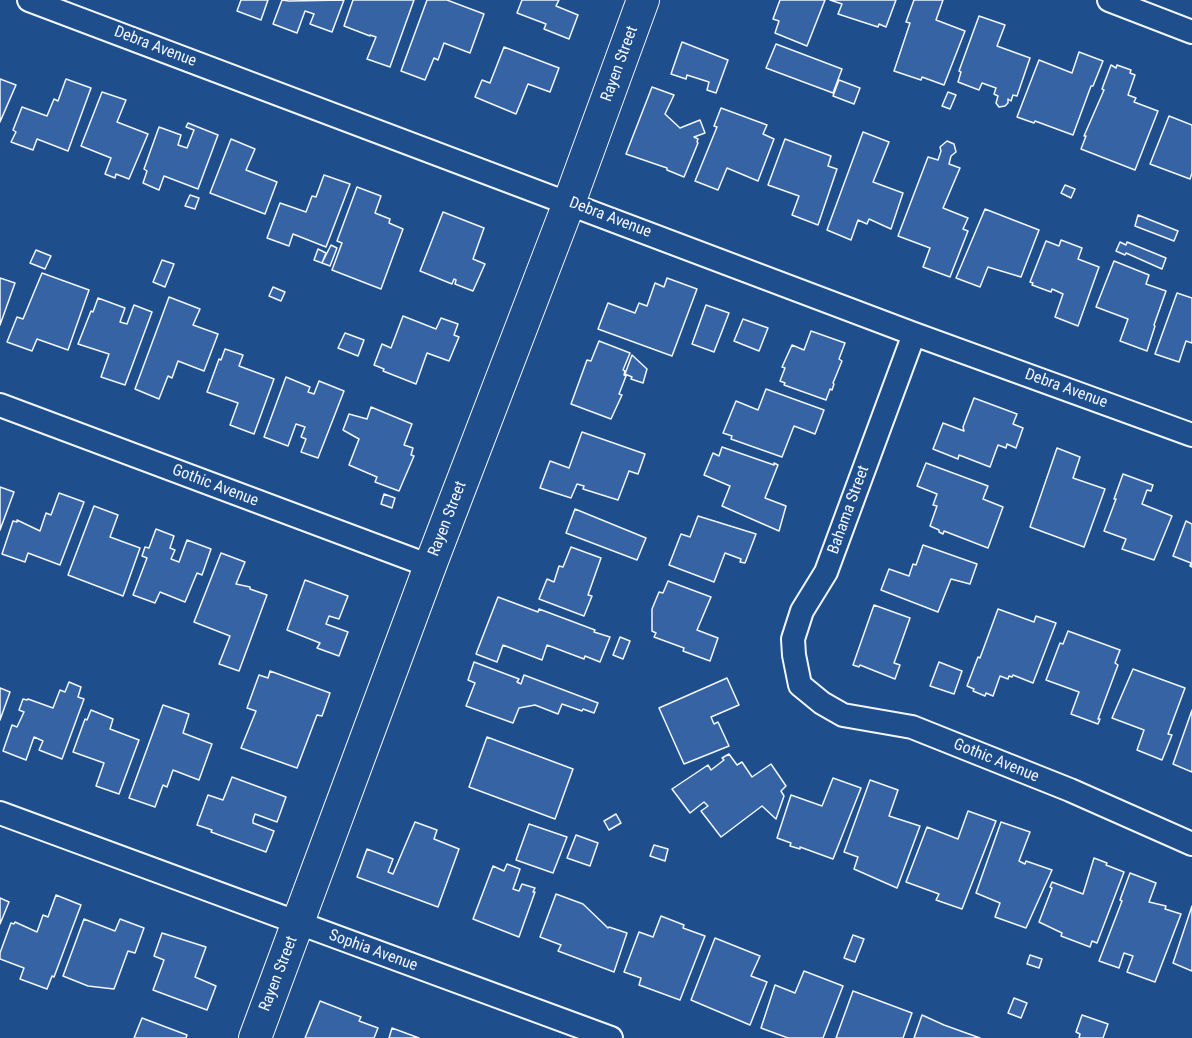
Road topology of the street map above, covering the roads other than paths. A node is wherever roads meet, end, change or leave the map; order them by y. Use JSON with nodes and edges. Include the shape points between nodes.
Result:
{"nodes":[{"id":1,"x":29,"y":0,"type":"edge"},
{"id":2,"x":643,"y":0,"type":"edge"},
{"id":3,"x":1109,"y":0,"type":"edge"},
{"id":4,"x":1192,"y":32,"type":"edge"},
{"id":5,"x":570,"y":202,"type":"junction"},
{"id":6,"x":914,"y":334,"type":"junction"},
{"id":7,"x":0,"y":405,"type":"edge"},
{"id":8,"x":1192,"y":435,"type":"edge"},
{"id":9,"x":430,"y":566,"type":"junction"},
{"id":10,"x":800,"y":685,"type":"joint"},
{"id":11,"x":0,"y":813,"type":"edge"},
{"id":12,"x":1192,"y":844,"type":"edge"},
{"id":13,"x":298,"y":923,"type":"junction"},
{"id":14,"x":255,"y":1038,"type":"edge"},
{"id":15,"x":611,"y":1038,"type":"edge"}],
"edges":[{"from":1,"to":5,"type":"street","name":"Debra Avenue"},
{"from":2,"to":5,"type":"street","name":"Rayen Street"},
{"from":3,"to":4,"type":"street"},
{"from":5,"to":6,"type":"street","name":"Debra Avenue"},
{"from":5,"to":9,"type":"street","name":"Rayen Street"},
{"from":6,"to":8,"type":"street","name":"Debra Avenue"},
{"from":6,"to":10,"type":"street","name":"Bahama Street","via":[[825,572],[802,611],[794,639]]},
{"from":7,"to":9,"type":"street","name":"Gothic Avenue"},
{"from":9,"to":13,"type":"street","name":"Rayen Street"},
{"from":10,"to":12,"type":"street","name":"Gothic Avenue","via":[[843,714],[912,728],[1070,790]]},
{"from":11,"to":13,"type":"street","name":"Sophia Avenue"},
{"from":13,"to":14,"type":"street","name":"Rayen Street"},
{"from":13,"to":15,"type":"street","name":"Sophia Avenue"}]}
